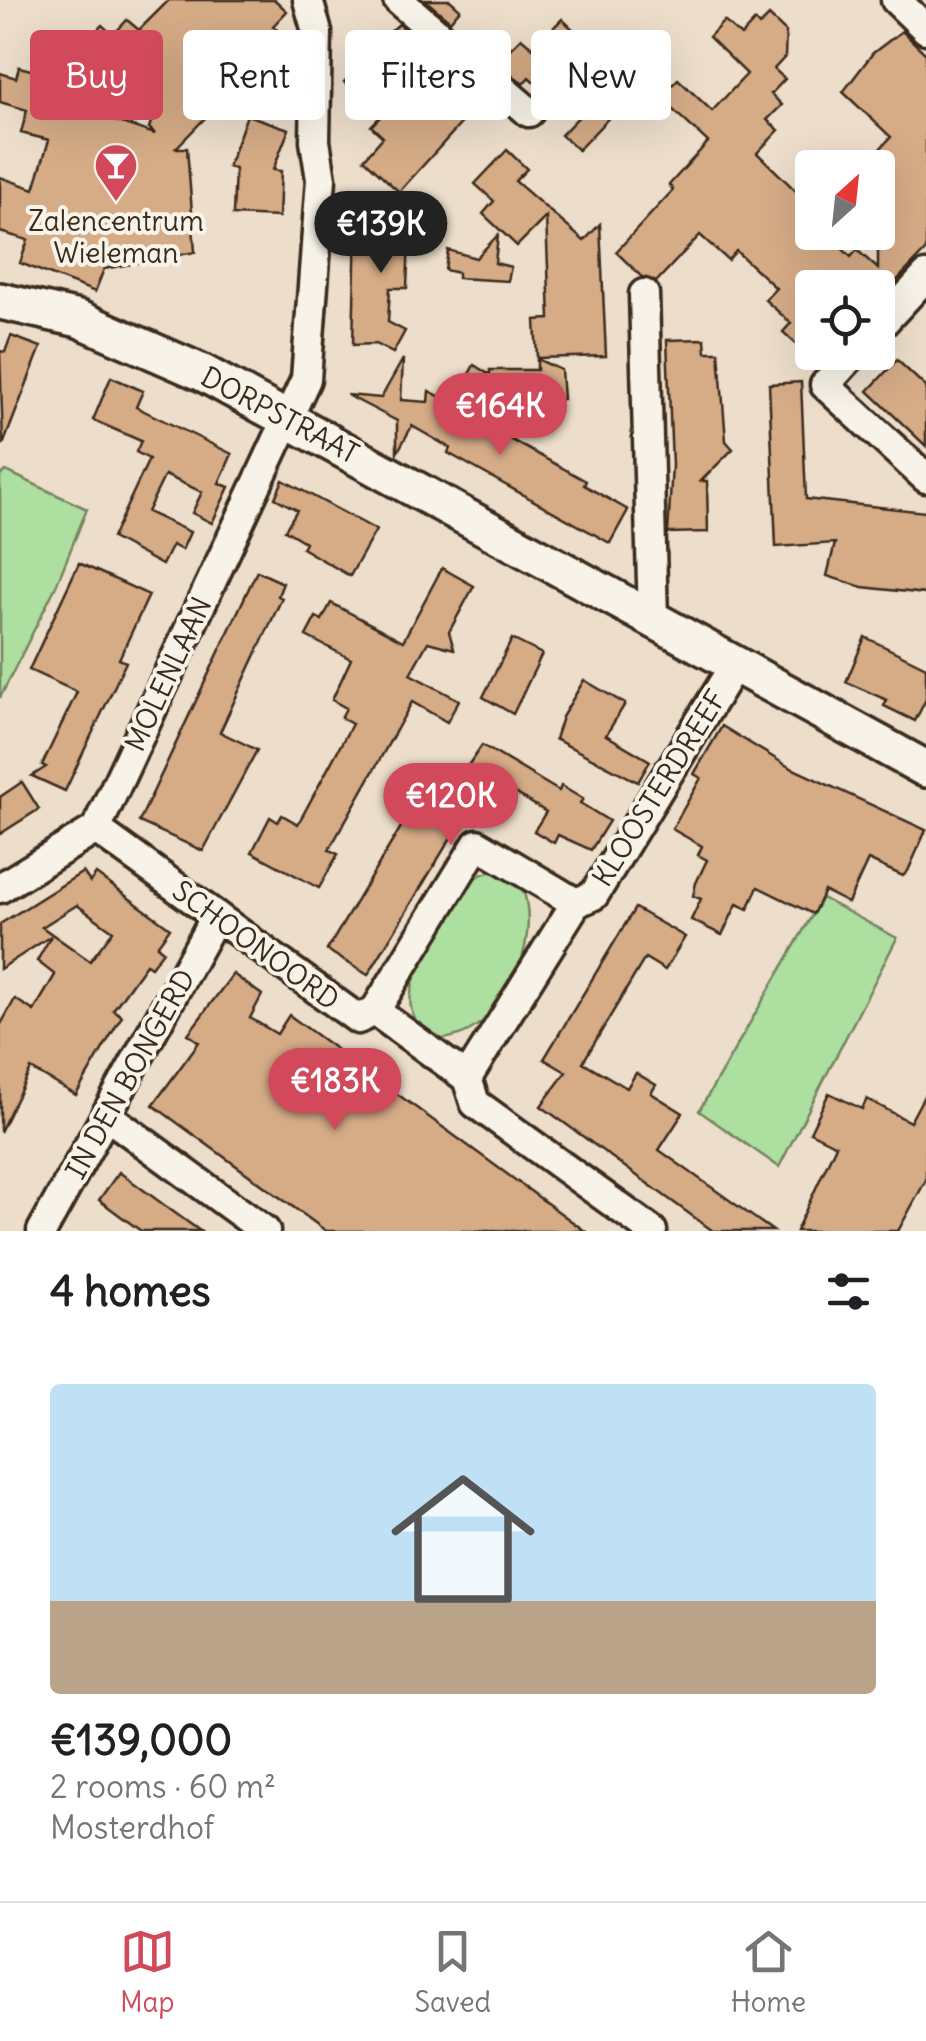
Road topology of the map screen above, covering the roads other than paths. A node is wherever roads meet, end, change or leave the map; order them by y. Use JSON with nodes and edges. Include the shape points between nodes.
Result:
{"nodes":[{"id":1,"x":308,"y":0,"type":"edge"},
{"id":2,"x":398,"y":0,"type":"edge"},
{"id":3,"x":896,"y":0,"type":"edge"},
{"id":4,"x":926,"y":29,"type":"edge"},
{"id":5,"x":529,"y":112,"type":"dead end"},
{"id":6,"x":926,"y":276,"type":"edge"},
{"id":7,"x":644,"y":294,"type":"dead end"},
{"id":8,"x":0,"y":301,"type":"edge"},
{"id":9,"x":895,"y":310,"type":"edge"},
{"id":10,"x":839,"y":370,"type":"edge"},
{"id":11,"x":288,"y":417,"type":"junction"},
{"id":12,"x":925,"y":476,"type":"edge"},
{"id":13,"x":653,"y":619,"type":"junction"},
{"id":14,"x":735,"y":664,"type":"junction"},
{"id":15,"x":926,"y":769,"type":"edge"},
{"id":16,"x":96,"y":829,"type":"junction"},
{"id":17,"x":0,"y":888,"type":"edge"},
{"id":18,"x":576,"y":902,"type":"junction"},
{"id":19,"x":216,"y":916,"type":"junction"},
{"id":20,"x":375,"y":1011,"type":"junction"},
{"id":21,"x":471,"y":1090,"type":"junction"},
{"id":22,"x":109,"y":1117,"type":"junction"},
{"id":23,"x":42,"y":1231,"type":"edge"},
{"id":24,"x":265,"y":1231,"type":"edge"},
{"id":25,"x":652,"y":1231,"type":"edge"}],
"edges":[{"from":1,"to":11,"type":"street","name":"MOLENLAAN","via":[[317,32],[321,180],[306,379]]},
{"from":2,"to":5,"type":"street"},
{"from":3,"to":4,"type":"street"},
{"from":6,"to":9,"type":"street"},
{"from":7,"to":13,"type":"street"},
{"from":8,"to":11,"type":"street","name":"DORPSTRAAT","via":[[120,334]]},
{"from":10,"to":12,"type":"street","via":[[825,385]]},
{"from":11,"to":13,"type":"street","name":"DORPSTRAAT"},
{"from":11,"to":16,"type":"street","name":"MOLENLAAN"},
{"from":13,"to":14,"type":"street","name":"DORPSTRAAT"},
{"from":14,"to":15,"type":"street","name":"DORPSTRAAT"},
{"from":14,"to":18,"type":"street","name":"KLOOSTERDREEF","via":[[594,895]]},
{"from":16,"to":17,"type":"street"},
{"from":16,"to":19,"type":"street","name":"SCHOONOORD"},
{"from":18,"to":20,"type":"street","name":"KLOOSTERDREEF","via":[[477,844]]},
{"from":18,"to":21,"type":"street","name":"KLOOSTERDREEF"},
{"from":19,"to":20,"type":"street","name":"SCHOONOORD","via":[[358,1019]]},
{"from":19,"to":22,"type":"street","name":"IN DEN BONGERD"},
{"from":20,"to":21,"type":"street","name":"SCHOONOORD"},
{"from":21,"to":25,"type":"street","name":"SCHOONOORD"},
{"from":22,"to":23,"type":"street","name":"IN DEN BONGERD"},
{"from":22,"to":24,"type":"street"}]}
